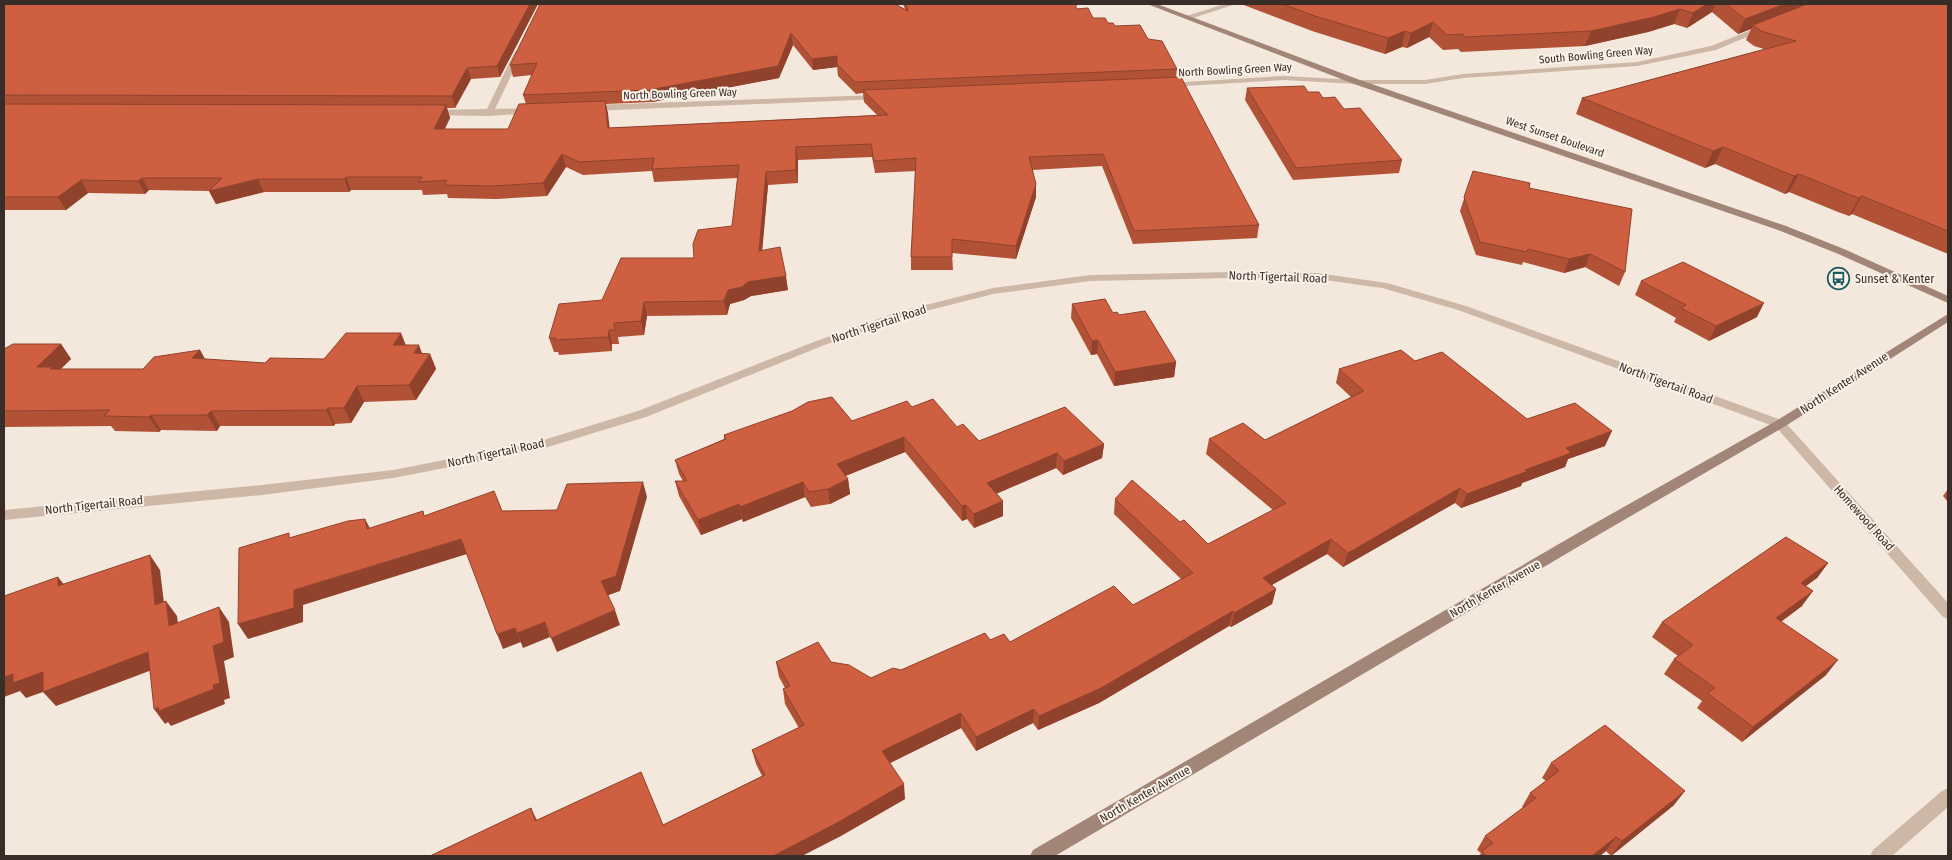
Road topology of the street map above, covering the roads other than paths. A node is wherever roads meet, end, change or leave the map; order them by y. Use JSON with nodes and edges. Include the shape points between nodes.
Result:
{"nodes":[{"id":1,"x":1151,"y":4,"type":"edge"},
{"id":2,"x":1232,"y":4,"type":"edge"},
{"id":3,"x":1187,"y":17,"type":"junction"},
{"id":4,"x":1774,"y":24,"type":"edge"},
{"id":5,"x":521,"y":47,"type":"edge"},
{"id":6,"x":1357,"y":82,"type":"junction"},
{"id":7,"x":1162,"y":85,"type":"edge"},
{"id":8,"x":885,"y":96,"type":"edge"},
{"id":9,"x":578,"y":109,"type":"edge"},
{"id":10,"x":538,"y":111,"type":"edge"},
{"id":11,"x":420,"y":112,"type":"edge"},
{"id":12,"x":489,"y":113,"type":"junction"},
{"id":13,"x":1948,"y":300,"type":"edge"},
{"id":14,"x":1948,"y":317,"type":"edge"},
{"id":15,"x":1780,"y":424,"type":"junction"},
{"id":16,"x":4,"y":515,"type":"edge"},
{"id":17,"x":1948,"y":613,"type":"edge"},
{"id":18,"x":1948,"y":796,"type":"edge"},
{"id":19,"x":1039,"y":856,"type":"edge"},
{"id":20,"x":1879,"y":856,"type":"edge"}],
"edges":[{"from":1,"to":3,"type":"street","name":"West Sunset Boulevard"},
{"from":2,"to":3,"type":"street"},
{"from":3,"to":6,"type":"street","name":"West Sunset Boulevard"},
{"from":4,"to":6,"type":"street","name":"South Bowling Green Way","via":[[1713,48],[1637,64],[1432,81]]},
{"from":5,"to":12,"type":"street"},
{"from":6,"to":7,"type":"street","name":"North Bowling Green Way","via":[[1284,78]]},
{"from":6,"to":13,"type":"street","name":"West Sunset Boulevard","via":[[1782,228]]},
{"from":8,"to":9,"type":"street","name":"North Bowling Green Way"},
{"from":10,"to":12,"type":"street"},
{"from":11,"to":12,"type":"street"},
{"from":14,"to":15,"type":"street","name":"North Kenter Avenue"},
{"from":15,"to":16,"type":"street","name":"North Tigertail Road","via":[[1462,308],[1383,286],[1317,276],[1090,278],[993,291],[902,314],[642,414],[538,446],[393,474]]},
{"from":15,"to":17,"type":"street","name":"Homewood Road"},
{"from":15,"to":19,"type":"street","name":"North Kenter Avenue"},
{"from":18,"to":20,"type":"street"}]}
